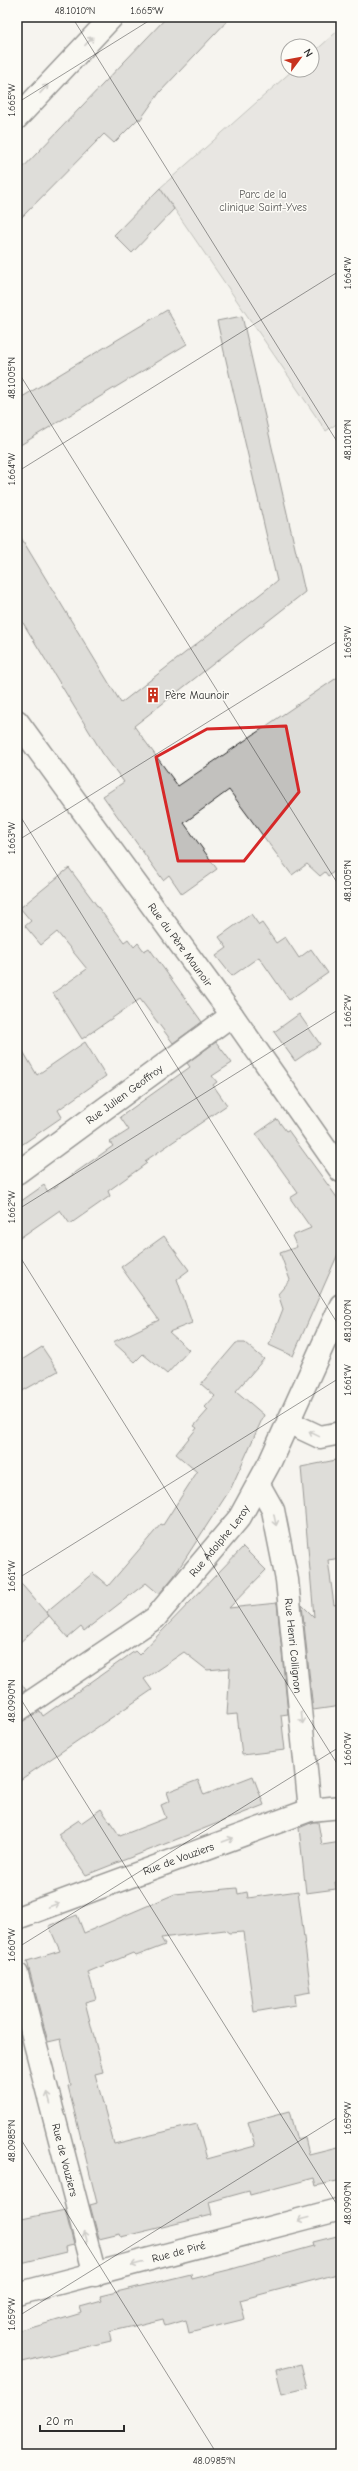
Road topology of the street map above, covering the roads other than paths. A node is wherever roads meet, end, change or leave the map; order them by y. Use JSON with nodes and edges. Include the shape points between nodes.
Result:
{"nodes":[{"id":1,"x":112,"y":17,"type":"edge"},
{"id":2,"x":17,"y":118,"type":"edge"},
{"id":3,"x":17,"y":721,"type":"edge"},
{"id":4,"x":232,"y":1015,"type":"junction"},
{"id":5,"x":341,"y":1171,"type":"edge"},
{"id":6,"x":17,"y":1173,"type":"edge"},
{"id":7,"x":341,"y":1305,"type":"edge"},
{"id":8,"x":288,"y":1422,"type":"junction"},
{"id":9,"x":341,"y":1433,"type":"edge"},
{"id":10,"x":259,"y":1485,"type":"junction"},
{"id":11,"x":17,"y":1712,"type":"edge"},
{"id":12,"x":341,"y":1807,"type":"edge"},
{"id":13,"x":310,"y":1810,"type":"junction"},
{"id":14,"x":17,"y":1918,"type":"edge"},
{"id":15,"x":17,"y":1974,"type":"edge"},
{"id":16,"x":341,"y":2209,"type":"edge"},
{"id":17,"x":96,"y":2275,"type":"junction"},
{"id":18,"x":17,"y":2294,"type":"edge"}],
"edges":[{"from":2,"to":1,"type":"street","one_way":true},
{"from":3,"to":4,"type":"street","name":"Rue du Père Maunoir"},
{"from":4,"to":5,"type":"street","name":"Rue du Père Maunoir"},
{"from":4,"to":6,"type":"street","name":"Rue Julien Geoffroy"},
{"from":7,"to":8,"type":"street","name":"Rue Adolphe Leray"},
{"from":9,"to":8,"type":"street","one_way":true,"via":[[320,1437]]},
{"from":8,"to":10,"type":"street","name":"Rue Adolphe Leray"},
{"from":10,"to":11,"type":"street","name":"Rue Adolphe Leray","via":[[240,1517],[155,1618]]},
{"from":10,"to":13,"type":"street","name":"Rue Henri Collignon","one_way":true,"via":[[273,1510],[287,1580]]},
{"from":12,"to":13,"type":"street","name":"Rue de Vouziers"},
{"from":14,"to":13,"type":"street","name":"Rue de Vouziers","one_way":true},
{"from":17,"to":15,"type":"street","name":"Rue de Vouziers","one_way":true},
{"from":16,"to":17,"type":"street","name":"Rue de Piré","one_way":true},
{"from":17,"to":18,"type":"street","name":"Rue de Piré"}]}
